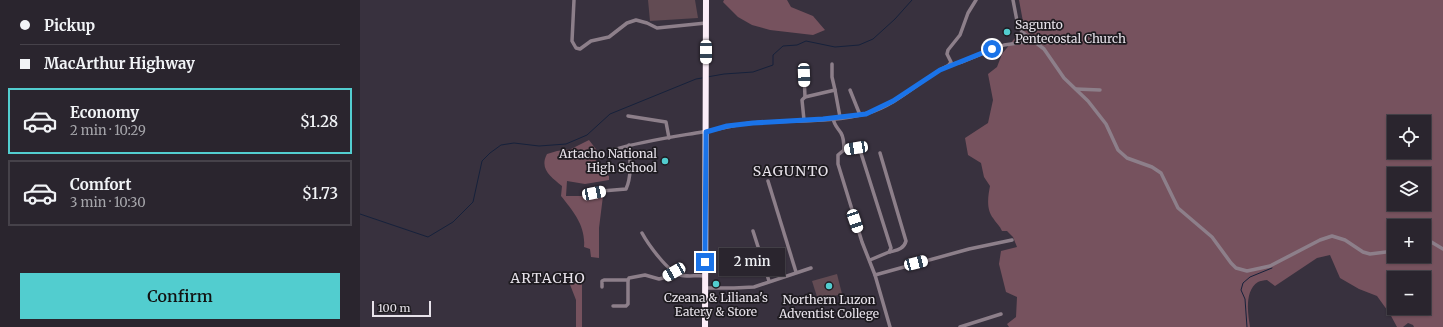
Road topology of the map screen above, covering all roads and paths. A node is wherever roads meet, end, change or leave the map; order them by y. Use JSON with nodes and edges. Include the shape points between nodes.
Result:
{"nodes":[{"id":1,"x":574,"y":0,"type":"edge"},
{"id":2,"x":706,"y":0,"type":"edge"},
{"id":3,"x":976,"y":0,"type":"edge"},
{"id":4,"x":1014,"y":0,"type":"edge"},
{"id":5,"x":706,"y":23,"type":"junction"},
{"id":6,"x":1032,"y":41,"type":"junction"},
{"id":7,"x":832,"y":64,"type":"dead end"},
{"id":8,"x":949,"y":66,"type":"junction"},
{"id":9,"x":807,"y":68,"type":"dead end"},
{"id":10,"x":1076,"y":89,"type":"junction"},
{"id":11,"x":835,"y":90,"type":"junction"},
{"id":12,"x":850,"y":90,"type":"dead end"},
{"id":13,"x":1100,"y":90,"type":"dead end"},
{"id":14,"x":805,"y":96,"type":"junction"},
{"id":15,"x":860,"y":115,"type":"junction"},
{"id":16,"x":628,"y":116,"type":"dead end"},
{"id":17,"x":833,"y":118,"type":"junction"},
{"id":18,"x":840,"y":118,"type":"junction"},
{"id":19,"x":804,"y":120,"type":"junction"},
{"id":20,"x":706,"y":132,"type":"junction"},
{"id":21,"x":670,"y":138,"type":"junction"},
{"id":22,"x":629,"y":145,"type":"junction"},
{"id":23,"x":613,"y":150,"type":"dead end"},
{"id":24,"x":844,"y":150,"type":"junction"},
{"id":25,"x":880,"y":153,"type":"dead end"},
{"id":26,"x":768,"y":181,"type":"dead end"},
{"id":27,"x":591,"y":194,"type":"dead end"},
{"id":28,"x":753,"y":230,"type":"dead end"},
{"id":29,"x":642,"y":233,"type":"dead end"},
{"id":30,"x":1012,"y":240,"type":"dead end"},
{"id":31,"x":1431,"y":242,"type":"edge"},
{"id":32,"x":1443,"y":249,"type":"edge"},
{"id":33,"x":889,"y":252,"type":"junction"},
{"id":34,"x":1387,"y":252,"type":"edge"},
{"id":35,"x":870,"y":260,"type":"junction"},
{"id":36,"x":811,"y":268,"type":"dead end"},
{"id":37,"x":674,"y":272,"type":"junction"},
{"id":38,"x":796,"y":272,"type":"junction"},
{"id":39,"x":875,"y":275,"type":"junction"},
{"id":40,"x":705,"y":276,"type":"junction"},
{"id":41,"x":628,"y":280,"type":"junction"},
{"id":42,"x":769,"y":281,"type":"junction"},
{"id":43,"x":602,"y":286,"type":"dead end"},
{"id":44,"x":704,"y":288,"type":"junction"},
{"id":45,"x":613,"y":306,"type":"dead end"},
{"id":46,"x":1001,"y":314,"type":"dead end"},
{"id":47,"x":705,"y":327,"type":"edge"},
{"id":48,"x":890,"y":327,"type":"edge"},
{"id":49,"x":960,"y":327,"type":"edge"}],
"edges":[{"from":1,"to":5,"type":"street","via":[[572,41],[578,49],[591,41],[609,37],[631,21],[642,21],[657,28]]},
{"from":2,"to":5,"type":"highway"},
{"from":3,"to":8,"type":"street","via":[[960,35],[948,50],[951,62]]},
{"from":4,"to":6,"type":"street","via":[[1018,24]]},
{"from":5,"to":20,"type":"highway"},
{"from":6,"to":8,"type":"street","via":[[1004,44]]},
{"from":6,"to":10,"type":"street","via":[[1044,50]]},
{"from":7,"to":11,"type":"street"},
{"from":8,"to":15,"type":"street","via":[[932,74],[893,101]]},
{"from":9,"to":14,"type":"street","via":[[804,75]]},
{"from":10,"to":13,"type":"street"},
{"from":10,"to":34,"type":"street","via":[[1106,124],[1118,150],[1128,158],[1152,167],[1160,173],[1178,208],[1212,237],[1236,268],[1247,271],[1270,266],[1332,236],[1345,240],[1363,252],[1370,254]]},
{"from":11,"to":14,"type":"street"},
{"from":11,"to":18,"type":"street"},
{"from":12,"to":15,"type":"street"},
{"from":14,"to":19,"type":"street","via":[[802,100]]},
{"from":15,"to":18,"type":"street"},
{"from":16,"to":21,"type":"street","via":[[666,122]]},
{"from":17,"to":18,"type":"street"},
{"from":17,"to":19,"type":"street"},
{"from":17,"to":24,"type":"street","via":[[842,135]]},
{"from":19,"to":20,"type":"street","via":[[727,126]]},
{"from":20,"to":21,"type":"street"},
{"from":20,"to":40,"type":"highway"},
{"from":21,"to":22,"type":"street"},
{"from":22,"to":23,"type":"street"},
{"from":22,"to":27,"type":"street","via":[[630,169],[626,189]]},
{"from":24,"to":33,"type":"street","via":[[860,150],[891,248]]},
{"from":24,"to":35,"type":"street","via":[[838,155],[838,164]]},
{"from":25,"to":33,"type":"street","via":[[906,241],[902,248]]},
{"from":26,"to":38,"type":"street"},
{"from":28,"to":42,"type":"street"},
{"from":29,"to":37,"type":"street","via":[[654,252]]},
{"from":30,"to":39,"type":"street","via":[[969,248]]},
{"from":31,"to":32,"type":"street"},
{"from":33,"to":35,"type":"street"},
{"from":35,"to":39,"type":"street"},
{"from":36,"to":38,"type":"street"},
{"from":37,"to":40,"type":"street"},
{"from":37,"to":41,"type":"street","via":[[659,279],[645,275]]},
{"from":38,"to":42,"type":"street"},
{"from":39,"to":48,"type":"street"},
{"from":40,"to":44,"type":"highway"},
{"from":41,"to":43,"type":"street","via":[[604,280]]},
{"from":41,"to":45,"type":"street","via":[[628,304]]},
{"from":42,"to":44,"type":"street","via":[[750,287]]},
{"from":44,"to":47,"type":"highway"},
{"from":46,"to":49,"type":"street"}]}
